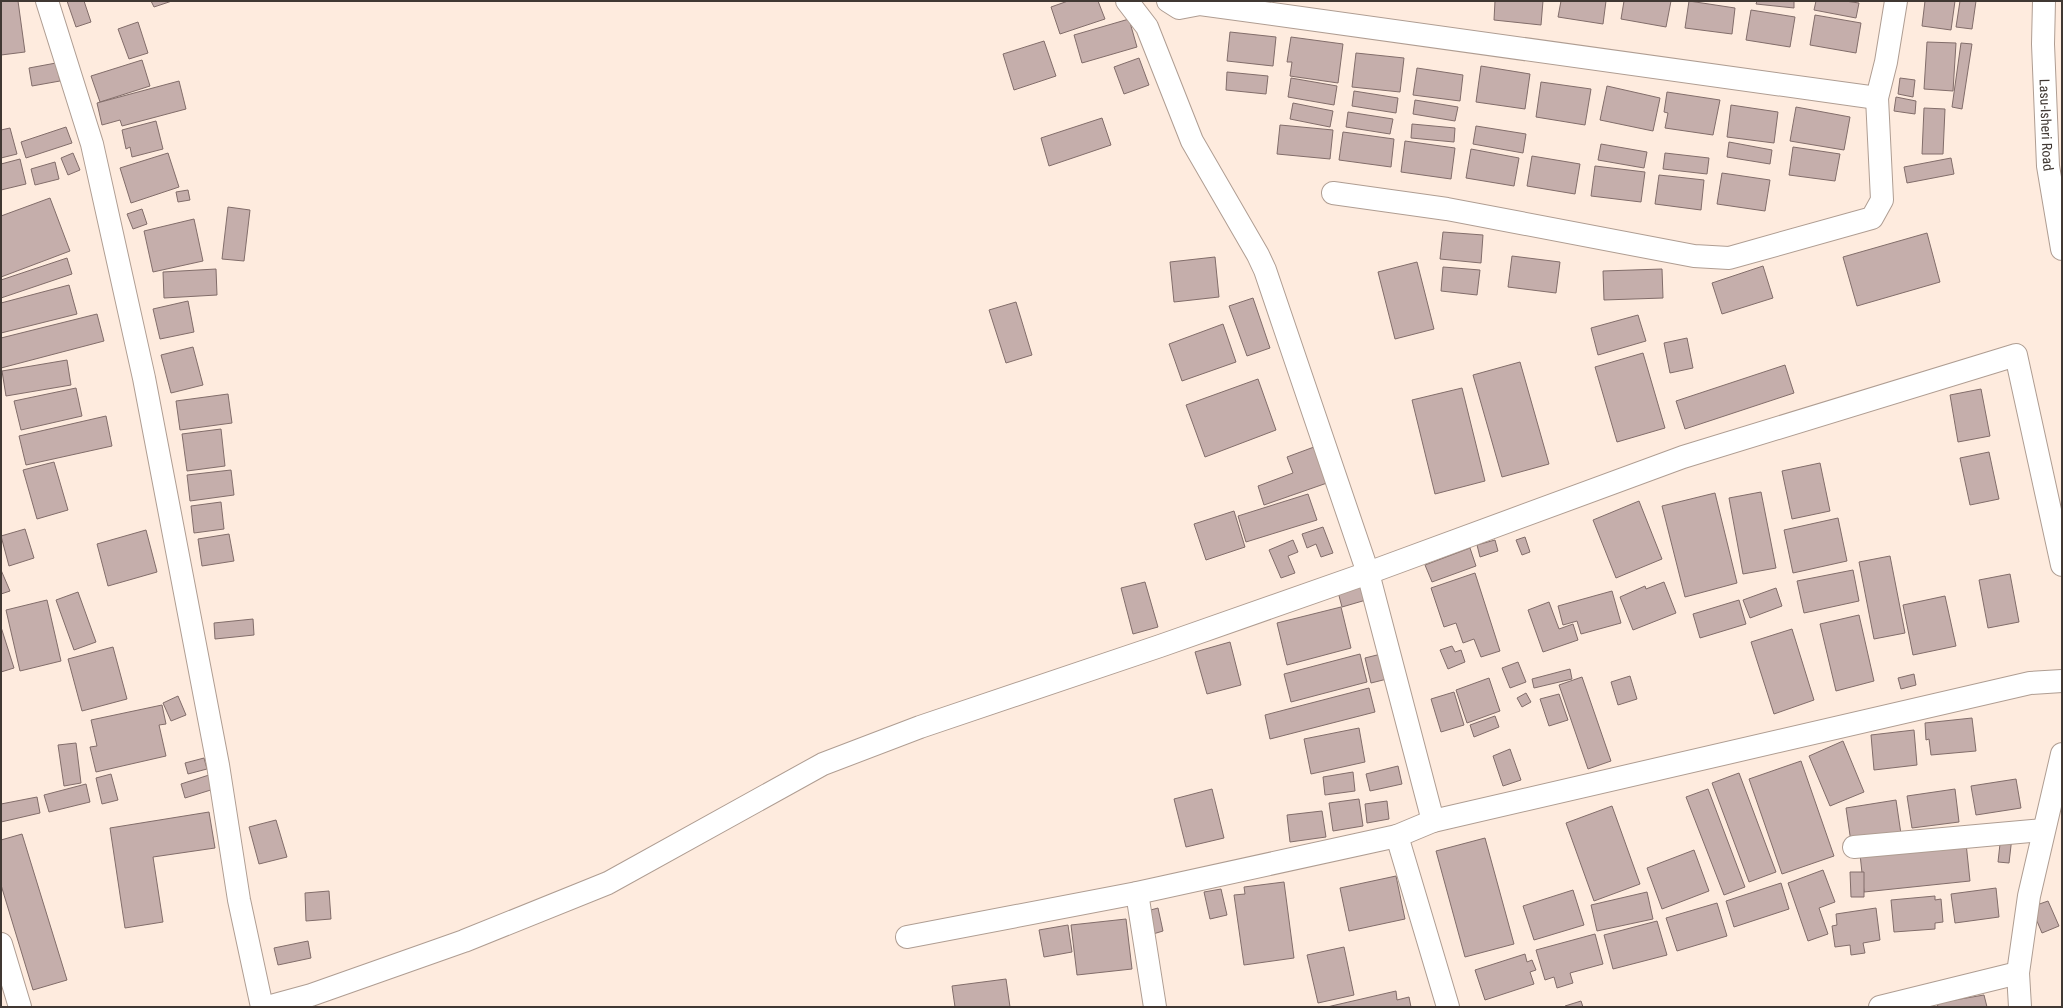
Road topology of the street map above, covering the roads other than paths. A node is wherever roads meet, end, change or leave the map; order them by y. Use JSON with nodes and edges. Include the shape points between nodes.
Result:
{"nodes":[{"id":1,"x":47,"y":1,"type":"edge"},
{"id":2,"x":1127,"y":1,"type":"edge"},
{"id":3,"x":1168,"y":1,"type":"edge"},
{"id":4,"x":1896,"y":1,"type":"edge"},
{"id":5,"x":2044,"y":1,"type":"edge"},
{"id":6,"x":1877,"y":98,"type":"junction"},
{"id":7,"x":1333,"y":192,"type":"dead end"},
{"id":8,"x":2062,"y":249,"type":"edge"},
{"id":9,"x":2062,"y":565,"type":"edge"},
{"id":10,"x":1368,"y":573,"type":"junction"},
{"id":11,"x":2062,"y":681,"type":"edge"},
{"id":12,"x":2062,"y":754,"type":"edge"},
{"id":13,"x":1433,"y":821,"type":"junction"},
{"id":14,"x":2043,"y":830,"type":"junction"},
{"id":15,"x":1397,"y":836,"type":"junction"},
{"id":16,"x":1854,"y":847,"type":"dead end"},
{"id":17,"x":1137,"y":893,"type":"junction"},
{"id":18,"x":907,"y":937,"type":"dead end"},
{"id":19,"x":1,"y":944,"type":"edge"},
{"id":20,"x":2018,"y":973,"type":"junction"},
{"id":21,"x":20,"y":1007,"type":"edge"},
{"id":22,"x":262,"y":1007,"type":"edge"},
{"id":23,"x":267,"y":1007,"type":"edge"},
{"id":24,"x":1155,"y":1007,"type":"edge"},
{"id":25,"x":1448,"y":1007,"type":"edge"},
{"id":26,"x":1880,"y":1007,"type":"edge"},
{"id":27,"x":2020,"y":1007,"type":"edge"}],
"edges":[{"from":1,"to":22,"type":"street","via":[[92,144],[144,378],[216,758],[239,900]]},
{"from":2,"to":10,"type":"street","via":[[1147,27],[1192,142],[1265,270]]},
{"from":3,"to":6,"type":"street","via":[[1179,8],[1200,4]]},
{"from":4,"to":6,"type":"street"},
{"from":5,"to":8,"type":"street","name":"Lasu-Isheri Road","via":[[2042,44],[2048,166]]},
{"from":6,"to":7,"type":"street","via":[[1882,200],[1872,218],[1729,258],[1694,256],[1447,209]]},
{"from":9,"to":10,"type":"street","via":[[2016,355],[1683,457]]},
{"from":10,"to":13,"type":"street"},
{"from":10,"to":23,"type":"street","via":[[920,727],[823,764],[608,883],[464,940],[311,995]]},
{"from":11,"to":13,"type":"street","via":[[2030,683]]},
{"from":12,"to":14,"type":"street"},
{"from":13,"to":15,"type":"street"},
{"from":14,"to":16,"type":"street"},
{"from":14,"to":20,"type":"street","via":[[2029,896]]},
{"from":15,"to":17,"type":"street"},
{"from":15,"to":25,"type":"street"},
{"from":17,"to":18,"type":"street"},
{"from":17,"to":24,"type":"street"},
{"from":19,"to":21,"type":"street"},
{"from":20,"to":26,"type":"street"},
{"from":20,"to":27,"type":"street"}]}
